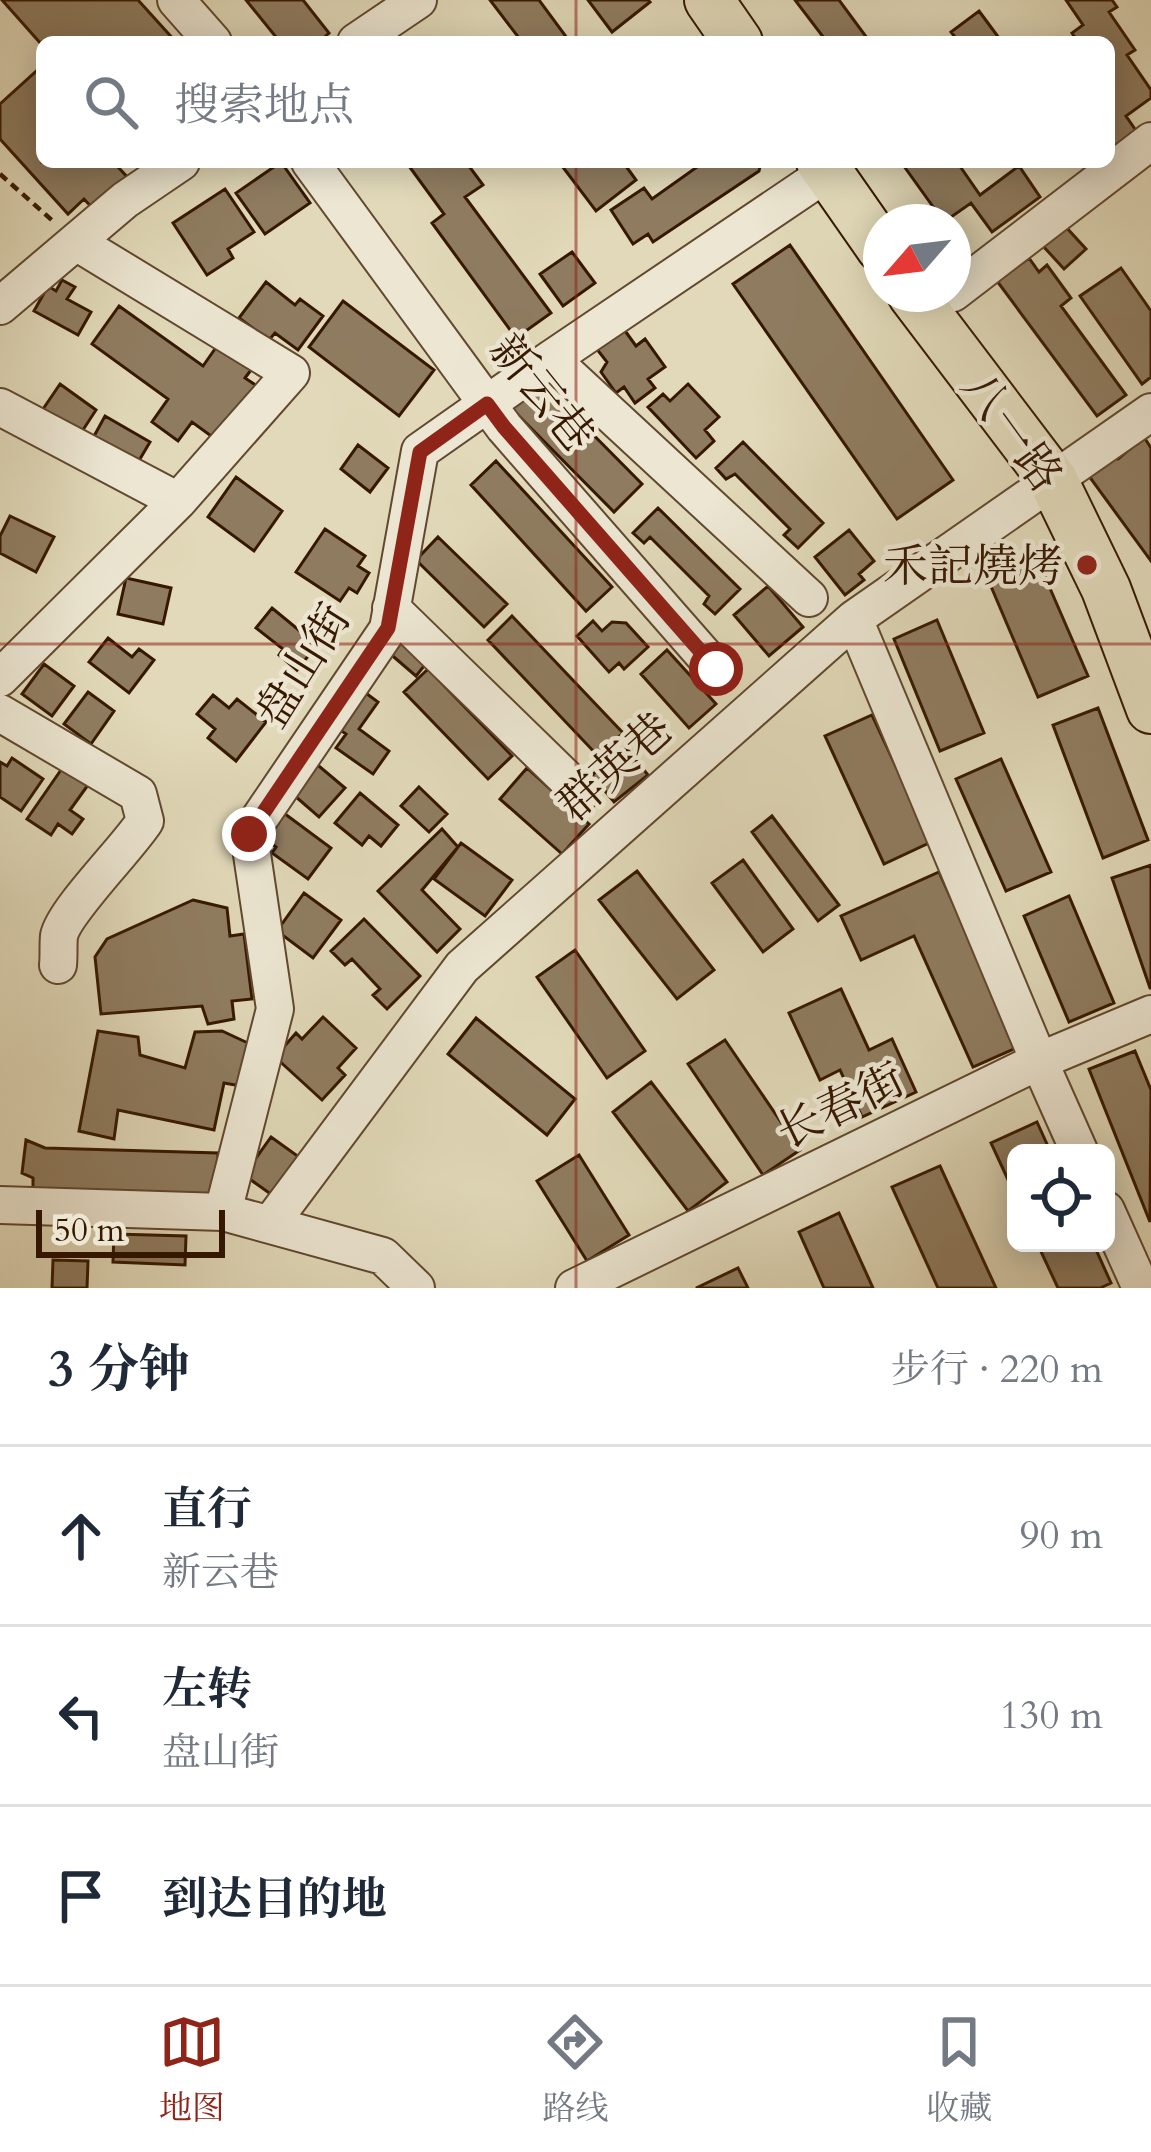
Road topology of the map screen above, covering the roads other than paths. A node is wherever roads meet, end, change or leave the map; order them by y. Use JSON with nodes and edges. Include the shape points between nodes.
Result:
{"nodes":[{"id":1,"x":176,"y":0,"type":"edge"},
{"id":2,"x":418,"y":0,"type":"edge"},
{"id":3,"x":709,"y":0,"type":"edge"},
{"id":4,"x":207,"y":36,"type":"edge"},
{"id":5,"x":365,"y":36,"type":"edge"},
{"id":6,"x":734,"y":36,"type":"edge"},
{"id":7,"x":1151,"y":141,"type":"edge"},
{"id":8,"x":1115,"y":167,"type":"edge"},
{"id":9,"x":172,"y":168,"type":"edge"},
{"id":10,"x":314,"y":168,"type":"edge"},
{"id":11,"x":824,"y":168,"type":"edge"},
{"id":12,"x":826,"y":168,"type":"edge"},
{"id":13,"x":1114,"y":168,"type":"edge"},
{"id":14,"x":863,"y":222,"type":"edge"},
{"id":15,"x":76,"y":242,"type":"junction"},
{"id":16,"x":971,"y":273,"type":"edge"},
{"id":17,"x":0,"y":306,"type":"edge"},
{"id":18,"x":944,"y":312,"type":"edge"},
{"id":19,"x":551,"y":359,"type":"junction"},
{"id":20,"x":487,"y":404,"type":"junction"},
{"id":21,"x":0,"y":406,"type":"edge"},
{"id":22,"x":1151,"y":412,"type":"edge"},
{"id":23,"x":1053,"y":481,"type":"junction"},
{"id":24,"x":178,"y":501,"type":"junction"},
{"id":25,"x":808,"y":598,"type":"dead end"},
{"id":26,"x":392,"y":608,"type":"junction"},
{"id":27,"x":854,"y":619,"type":"junction"},
{"id":28,"x":716,"y":669,"type":"dead end"},
{"id":29,"x":0,"y":679,"type":"edge"},
{"id":30,"x":1151,"y":709,"type":"edge"},
{"id":31,"x":0,"y":713,"type":"edge"},
{"id":32,"x":580,"y":793,"type":"dead end"},
{"id":33,"x":58,"y":965,"type":"dead end"},
{"id":34,"x":1151,"y":1014,"type":"edge"},
{"id":35,"x":1039,"y":1061,"type":"junction"},
{"id":36,"x":1076,"y":1144,"type":"edge"},
{"id":37,"x":0,"y":1205,"type":"edge"},
{"id":38,"x":223,"y":1212,"type":"junction"},
{"id":39,"x":271,"y":1223,"type":"junction"},
{"id":40,"x":1115,"y":1230,"type":"edge"},
{"id":41,"x":416,"y":1288,"type":"edge"},
{"id":42,"x":574,"y":1288,"type":"edge"},
{"id":43,"x":1141,"y":1288,"type":"edge"}],
"edges":[{"from":1,"to":4,"type":"street"},
{"from":2,"to":5,"type":"street"},
{"from":3,"to":6,"type":"main road"},
{"from":7,"to":8,"type":"street"},
{"from":9,"to":15,"type":"street"},
{"from":10,"to":20,"type":"street","name":"新云巷"},
{"from":11,"to":19,"type":"street","name":"盘山街"},
{"from":12,"to":14,"type":"main road"},
{"from":13,"to":16,"type":"street"},
{"from":15,"to":17,"type":"street"},
{"from":15,"to":24,"type":"street","via":[[291,373]]},
{"from":18,"to":23,"type":"main road","name":"八一路"},
{"from":19,"to":20,"type":"street","name":"盘山街"},
{"from":19,"to":25,"type":"street"},
{"from":20,"to":26,"type":"street","name":"盘山街","via":[[420,452]]},
{"from":20,"to":28,"type":"street","name":"新云巷"},
{"from":21,"to":24,"type":"street"},
{"from":22,"to":23,"type":"street","name":"群英巷"},
{"from":23,"to":27,"type":"street","name":"群英巷"},
{"from":23,"to":30,"type":"main road","name":"八一路"},
{"from":24,"to":29,"type":"street"},
{"from":26,"to":32,"type":"street"},
{"from":26,"to":38,"type":"street","name":"盘山街","via":[[388,628],[249,834],[274,1010]]},
{"from":27,"to":35,"type":"street"},
{"from":27,"to":39,"type":"street","name":"群英巷","via":[[462,967]]},
{"from":31,"to":33,"type":"street","via":[[138,794],[145,820],[59,932]]},
{"from":34,"to":35,"type":"street","name":"长春街"},
{"from":35,"to":36,"type":"street"},
{"from":35,"to":42,"type":"street","name":"长春街"},
{"from":37,"to":38,"type":"street"},
{"from":38,"to":39,"type":"street"},
{"from":39,"to":41,"type":"street","via":[[383,1256]]},
{"from":40,"to":43,"type":"street"}]}
